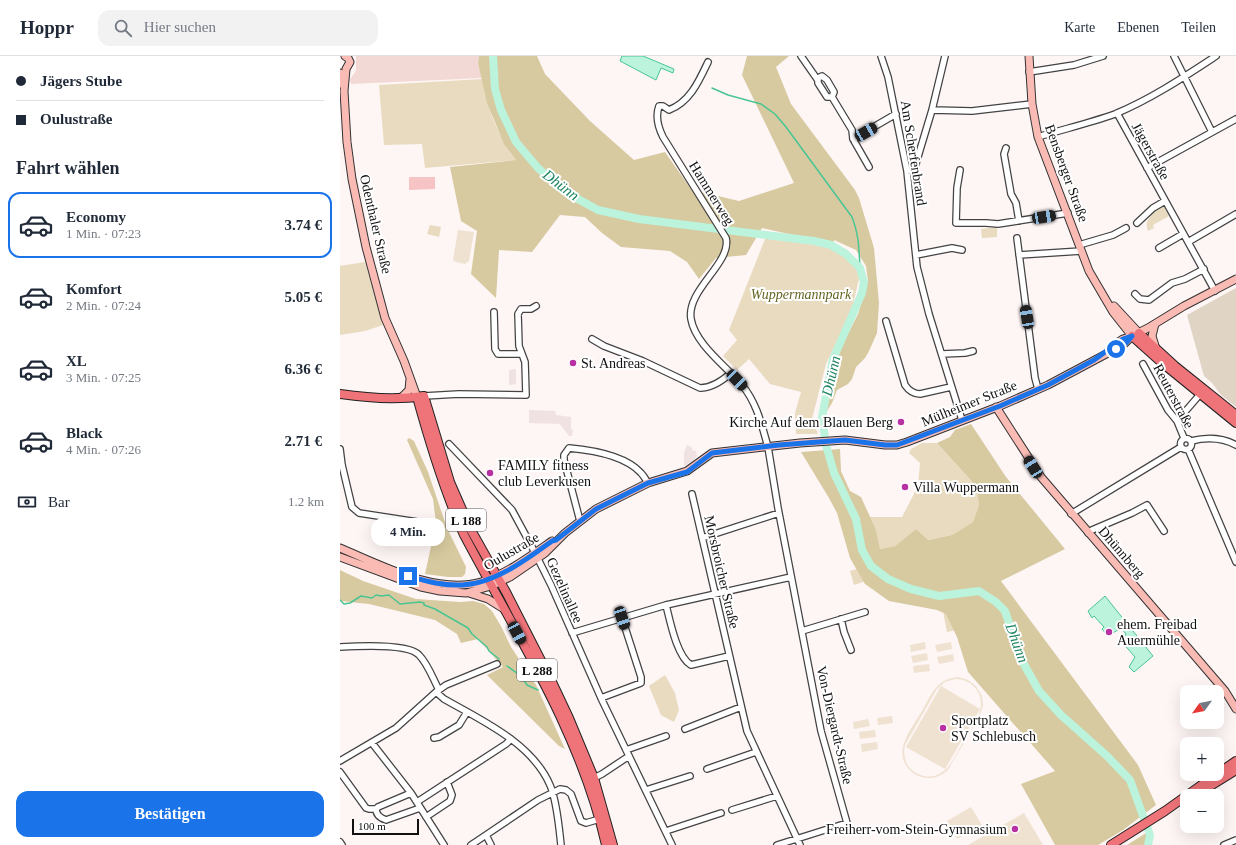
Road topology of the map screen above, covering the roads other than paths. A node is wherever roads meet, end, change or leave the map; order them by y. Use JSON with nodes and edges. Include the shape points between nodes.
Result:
{"nodes":[{"id":1,"x":345,"y":56,"type":"edge"},
{"id":2,"x":801,"y":56,"type":"edge"},
{"id":3,"x":881,"y":56,"type":"edge"},
{"id":4,"x":945,"y":56,"type":"edge"},
{"id":5,"x":1028,"y":56,"type":"edge"},
{"id":6,"x":1103,"y":56,"type":"edge"},
{"id":7,"x":1174,"y":56,"type":"edge"},
{"id":8,"x":1216,"y":56,"type":"edge"},
{"id":9,"x":708,"y":62,"type":"dead end"},
{"id":10,"x":342,"y":71,"type":"edge"},
{"id":11,"x":1029,"y":72,"type":"junction"},
{"id":12,"x":1184,"y":77,"type":"junction"},
{"id":13,"x":817,"y":80,"type":"junction"},
{"id":14,"x":832,"y":97,"type":"junction"},
{"id":15,"x":1032,"y":104,"type":"junction"},
{"id":16,"x":669,"y":110,"type":"junction"},
{"id":17,"x":932,"y":110,"type":"junction"},
{"id":18,"x":1116,"y":113,"type":"junction"},
{"id":19,"x":896,"y":114,"type":"junction"},
{"id":20,"x":657,"y":117,"type":"junction"},
{"id":21,"x":1236,"y":118,"type":"edge"},
{"id":22,"x":1212,"y":132,"type":"junction"},
{"id":23,"x":1038,"y":137,"type":"junction"},
{"id":24,"x":853,"y":139,"type":"junction"},
{"id":25,"x":1006,"y":148,"type":"dead end"},
{"id":26,"x":868,"y":167,"type":"dead end"},
{"id":27,"x":1147,"y":168,"type":"junction"},
{"id":28,"x":960,"y":170,"type":"dead end"},
{"id":29,"x":907,"y":171,"type":"junction"},
{"id":30,"x":1165,"y":201,"type":"junction"},
{"id":31,"x":1068,"y":213,"type":"junction"},
{"id":32,"x":1236,"y":214,"type":"edge"},
{"id":33,"x":1019,"y":221,"type":"junction"},
{"id":34,"x":1137,"y":223,"type":"dead end"},
{"id":35,"x":1126,"y":228,"type":"dead end"},
{"id":36,"x":1183,"y":234,"type":"junction"},
{"id":37,"x":1017,"y":238,"type":"dead end"},
{"id":38,"x":1188,"y":242,"type":"junction"},
{"id":39,"x":1080,"y":248,"type":"junction"},
{"id":40,"x":1159,"y":248,"type":"dead end"},
{"id":41,"x":962,"y":250,"type":"dead end"},
{"id":42,"x":916,"y":255,"type":"junction"},
{"id":43,"x":1019,"y":255,"type":"junction"},
{"id":44,"x":1204,"y":269,"type":"junction"},
{"id":45,"x":1236,"y":279,"type":"edge"},
{"id":46,"x":1215,"y":291,"type":"junction"},
{"id":47,"x":1135,"y":294,"type":"dead end"},
{"id":48,"x":536,"y":306,"type":"dead end"},
{"id":49,"x":494,"y":312,"type":"dead end"},
{"id":50,"x":886,"y":321,"type":"dead end"},
{"id":51,"x":1155,"y":324,"type":"junction"},
{"id":52,"x":1136,"y":335,"type":"junction"},
{"id":53,"x":592,"y":339,"type":"dead end"},
{"id":54,"x":1156,"y":349,"type":"junction"},
{"id":55,"x":973,"y":351,"type":"dead end"},
{"id":56,"x":522,"y":354,"type":"junction"},
{"id":57,"x":942,"y":354,"type":"junction"},
{"id":58,"x":404,"y":361,"type":"junction"},
{"id":59,"x":1143,"y":364,"type":"dead end"},
{"id":60,"x":731,"y":374,"type":"junction"},
{"id":61,"x":410,"y":377,"type":"junction"},
{"id":62,"x":951,"y":387,"type":"junction"},
{"id":63,"x":1038,"y":389,"type":"junction"},
{"id":64,"x":1202,"y":392,"type":"junction"},
{"id":65,"x":340,"y":394,"type":"edge"},
{"id":66,"x":420,"y":396,"type":"junction"},
{"id":67,"x":402,"y":397,"type":"junction"},
{"id":68,"x":996,"y":407,"type":"junction"},
{"id":69,"x":421,"y":413,"type":"junction"},
{"id":70,"x":1236,"y":415,"type":"edge"},
{"id":71,"x":962,"y":420,"type":"junction"},
{"id":72,"x":1178,"y":421,"type":"junction"},
{"id":73,"x":1236,"y":424,"type":"edge"},
{"id":74,"x":1184,"y":438,"type":"junction"},
{"id":75,"x":1191,"y":441,"type":"junction"},
{"id":76,"x":449,"y":444,"type":"dead end"},
{"id":77,"x":1236,"y":445,"type":"edge"},
{"id":78,"x":768,"y":446,"type":"junction"},
{"id":79,"x":1181,"y":447,"type":"junction"},
{"id":80,"x":1188,"y":449,"type":"junction"},
{"id":81,"x":340,"y":450,"type":"edge"},
{"id":82,"x":708,"y":455,"type":"joint"},
{"id":83,"x":648,"y":483,"type":"junction"},
{"id":84,"x":692,"y":494,"type":"dead end"},
{"id":85,"x":779,"y":513,"type":"junction"},
{"id":86,"x":1072,"y":514,"type":"junction"},
{"id":87,"x":580,"y":521,"type":"junction"},
{"id":88,"x":424,"y":523,"type":"dead end"},
{"id":89,"x":1164,"y":531,"type":"dead end"},
{"id":90,"x":1088,"y":534,"type":"junction"},
{"id":91,"x":702,"y":538,"type":"junction"},
{"id":92,"x":340,"y":548,"type":"edge"},
{"id":93,"x":537,"y":555,"type":"junction"},
{"id":94,"x":340,"y":557,"type":"edge"},
{"id":95,"x":1236,"y":562,"type":"edge"},
{"id":96,"x":791,"y":577,"type":"junction"},
{"id":97,"x":499,"y":579,"type":"junction"},
{"id":98,"x":490,"y":583,"type":"junction"},
{"id":99,"x":466,"y":593,"type":"junction"},
{"id":100,"x":716,"y":594,"type":"junction"},
{"id":101,"x":666,"y":606,"type":"junction"},
{"id":102,"x":504,"y":609,"type":"junction"},
{"id":103,"x":865,"y":612,"type":"dead end"},
{"id":104,"x":622,"y":618,"type":"junction"},
{"id":105,"x":841,"y":619,"type":"junction"},
{"id":106,"x":802,"y":631,"type":"junction"},
{"id":107,"x":572,"y":633,"type":"junction"},
{"id":108,"x":340,"y":647,"type":"edge"},
{"id":109,"x":851,"y":650,"type":"dead end"},
{"id":110,"x":729,"y":656,"type":"junction"},
{"id":111,"x":497,"y":664,"type":"dead end"},
{"id":112,"x":438,"y":691,"type":"junction"},
{"id":113,"x":601,"y":698,"type":"junction"},
{"id":114,"x":741,"y":707,"type":"junction"},
{"id":115,"x":1236,"y":709,"type":"edge"},
{"id":116,"x":467,"y":712,"type":"junction"},
{"id":117,"x":685,"y":729,"type":"dead end"},
{"id":118,"x":666,"y":736,"type":"dead end"},
{"id":119,"x":434,"y":738,"type":"dead end"},
{"id":120,"x":511,"y":739,"type":"junction"},
{"id":121,"x":372,"y":743,"type":"junction"},
{"id":122,"x":626,"y":750,"type":"junction"},
{"id":123,"x":756,"y":752,"type":"junction"},
{"id":124,"x":629,"y":756,"type":"junction"},
{"id":125,"x":340,"y":761,"type":"edge"},
{"id":126,"x":1236,"y":761,"type":"edge"},
{"id":127,"x":707,"y":769,"type":"dead end"},
{"id":128,"x":1224,"y":769,"type":"edge"},
{"id":129,"x":1236,"y":770,"type":"edge"},
{"id":130,"x":340,"y":772,"type":"edge"},
{"id":131,"x":690,"y":776,"type":"dead end"},
{"id":132,"x":590,"y":779,"type":"junction"},
{"id":133,"x":1207,"y":781,"type":"edge"},
{"id":134,"x":447,"y":782,"type":"junction"},
{"id":135,"x":1205,"y":789,"type":"edge"},
{"id":136,"x":646,"y":790,"type":"junction"},
{"id":137,"x":553,"y":792,"type":"junction"},
{"id":138,"x":411,"y":793,"type":"junction"},
{"id":139,"x":777,"y":796,"type":"junction"},
{"id":140,"x":417,"y":802,"type":"junction"},
{"id":141,"x":1180,"y":804,"type":"edge"},
{"id":142,"x":420,"y":808,"type":"junction"},
{"id":143,"x":376,"y":809,"type":"junction"},
{"id":144,"x":732,"y":810,"type":"dead end"},
{"id":145,"x":1165,"y":811,"type":"junction"},
{"id":146,"x":721,"y":813,"type":"dead end"},
{"id":147,"x":426,"y":817,"type":"junction"},
{"id":148,"x":602,"y":818,"type":"junction"},
{"id":149,"x":666,"y":831,"type":"junction"},
{"id":150,"x":486,"y":835,"type":"junction"},
{"id":151,"x":797,"y":839,"type":"junction"},
{"id":152,"x":1236,"y":840,"type":"edge"},
{"id":153,"x":340,"y":842,"type":"edge"},
{"id":154,"x":1112,"y":844,"type":"edge"},
{"id":155,"x":342,"y":845,"type":"edge"},
{"id":156,"x":444,"y":845,"type":"edge"},
{"id":157,"x":471,"y":845,"type":"edge"},
{"id":158,"x":491,"y":845,"type":"edge"},
{"id":159,"x":561,"y":845,"type":"edge"},
{"id":160,"x":606,"y":845,"type":"edge"},
{"id":161,"x":613,"y":845,"type":"edge"},
{"id":162,"x":672,"y":845,"type":"edge"},
{"id":163,"x":777,"y":845,"type":"edge"},
{"id":164,"x":800,"y":845,"type":"edge"},
{"id":165,"x":1224,"y":845,"type":"edge"}],
"edges":[{"from":1,"to":10,"type":"main road","name":"Odenthaler Straße","via":[[350,62]]},
{"from":2,"to":13,"type":"street"},
{"from":3,"to":19,"type":"street","name":"Am Scherfenbrand"},
{"from":4,"to":17,"type":"street"},
{"from":5,"to":11,"type":"main road","name":"Bensberger Straße"},
{"from":6,"to":11,"type":"street","via":[[1074,65]]},
{"from":7,"to":12,"type":"street"},
{"from":8,"to":12,"type":"street"},
{"from":9,"to":16,"type":"street","via":[[697,84],[681,104]]},
{"from":10,"to":58,"type":"main road","name":"Odenthaler Straße","via":[[349,162],[361,224],[386,318]]},
{"from":11,"to":15,"type":"main road","name":"Bensberger Straße"},
{"from":12,"to":18,"type":"street"},
{"from":12,"to":22,"type":"street"},
{"from":13,"to":14,"type":"street","via":[[827,97]]},
{"from":13,"to":14,"type":"street","via":[[825,77],[834,92]]},
{"from":14,"to":24,"type":"street","via":[[852,130]]},
{"from":15,"to":17,"type":"street","via":[[972,111]]},
{"from":15,"to":23,"type":"main road","name":"Bensberger Straße"},
{"from":16,"to":20,"type":"street"},
{"from":16,"to":20,"type":"street","via":[[659,106]]},
{"from":17,"to":29,"type":"street","via":[[914,170]]},
{"from":18,"to":23,"type":"street"},
{"from":18,"to":27,"type":"street","name":"Jägerstraße"},
{"from":19,"to":24,"type":"street"},
{"from":19,"to":29,"type":"street","name":"Am Scherfenbrand"},
{"from":20,"to":60,"type":"street","name":"Hammerweg","via":[[658,127],[726,238],[726,250],[696,296],[692,304],[691,318],[704,344]]},
{"from":21,"to":22,"type":"street"},
{"from":22,"to":27,"type":"street"},
{"from":23,"to":31,"type":"main road","name":"Bensberger Straße"},
{"from":24,"to":26,"type":"street"},
{"from":25,"to":33,"type":"street","via":[[1004,154],[1011,194],[1016,203]]},
{"from":27,"to":30,"type":"street","name":"Jägerstraße"},
{"from":28,"to":33,"type":"street","via":[[956,223],[998,224]]},
{"from":29,"to":42,"type":"street","name":"Am Scherfenbrand"},
{"from":30,"to":34,"type":"street","name":"Jägerstraße"},
{"from":30,"to":36,"type":"street","name":"Jägerstraße"},
{"from":31,"to":33,"type":"street"},
{"from":31,"to":39,"type":"main road","name":"Bensberger Straße"},
{"from":32,"to":38,"type":"street"},
{"from":35,"to":39,"type":"street"},
{"from":36,"to":38,"type":"street","name":"Jägerstraße"},
{"from":36,"to":40,"type":"street"},
{"from":37,"to":43,"type":"street"},
{"from":38,"to":44,"type":"street","name":"Jägerstraße"},
{"from":39,"to":43,"type":"street"},
{"from":39,"to":52,"type":"main road","name":"Bensberger Straße","via":[[1089,271],[1113,312]]},
{"from":41,"to":42,"type":"street","via":[[952,248]]},
{"from":42,"to":57,"type":"street","name":"Am Scherfenbrand","via":[[929,314]]},
{"from":43,"to":63,"type":"street"},
{"from":44,"to":46,"type":"street","name":"Jägerstraße"},
{"from":44,"to":47,"type":"street","via":[[1172,283],[1149,300],[1140,299]]},
{"from":45,"to":46,"type":"main road","name":"Mülheimer Straße"},
{"from":46,"to":51,"type":"main road","name":"Mülheimer Straße"},
{"from":48,"to":56,"type":"street","via":[[521,310],[518,314],[519,346]]},
{"from":49,"to":56,"type":"street","via":[[494,349],[498,354]]},
{"from":50,"to":62,"type":"street","via":[[905,385],[910,391],[920,394]]},
{"from":51,"to":52,"type":"main road","name":"Mülheimer Straße"},
{"from":51,"to":54,"type":"main road","via":[[1152,336]]},
{"from":52,"to":54,"type":"main road"},
{"from":52,"to":63,"type":"main road","name":"Mülheimer Straße","via":[[1123,345]]},
{"from":52,"to":64,"type":"main road","via":[[1161,362]]},
{"from":53,"to":60,"type":"street","via":[[700,388],[716,384]]},
{"from":54,"to":64,"type":"main road"},
{"from":55,"to":57,"type":"street"},
{"from":56,"to":66,"type":"street","via":[[525,362],[526,395]]},
{"from":57,"to":62,"type":"street","name":"Am Scherfenbrand"},
{"from":58,"to":61,"type":"main road","name":"Odenthaler Straße"},
{"from":58,"to":66,"type":"main road","name":"Odenthaler Straße"},
{"from":59,"to":72,"type":"street","name":"Reuterstraße","via":[[1168,410]]},
{"from":60,"to":78,"type":"street","name":"Hammerweg","via":[[743,386],[754,404]]},
{"from":61,"to":66,"type":"main road","name":"Odenthaler Straße"},
{"from":61,"to":67,"type":"main road","via":[[409,390]]},
{"from":62,"to":71,"type":"street","name":"Am Scherfenbrand"},
{"from":63,"to":68,"type":"main road","name":"Mülheimer Straße"},
{"from":64,"to":70,"type":"main road"},
{"from":64,"to":72,"type":"street"},
{"from":64,"to":73,"type":"main road"},
{"from":65,"to":67,"type":"main road"},
{"from":66,"to":67,"type":"main road"},
{"from":66,"to":69,"type":"main road","number":"L 188"},
{"from":66,"to":97,"type":"main road","number":"L 188","via":[[450,482],[471,530]]},
{"from":67,"to":69,"type":"main road","via":[[416,406]]},
{"from":68,"to":71,"type":"main road","name":"Mülheimer Straße"},
{"from":68,"to":86,"type":"main road","name":"Dhünnberg","via":[[1036,470]]},
{"from":69,"to":98,"type":"main road","number":"L 188","via":[[443,485],[464,535]]},
{"from":71,"to":78,"type":"main road","name":"Mülheimer Straße","via":[[897,445],[845,440]]},
{"from":72,"to":74,"type":"street","name":"Reuterstraße"},
{"from":74,"to":75,"type":"street","name":"Reuterstraße"},
{"from":74,"to":79,"type":"street","name":"Reuterstraße","via":[[1180,442]]},
{"from":75,"to":77,"type":"street","via":[[1213,438]]},
{"from":75,"to":80,"type":"street","name":"Reuterstraße"},
{"from":76,"to":93,"type":"street","name":"Gezelinallee","via":[[512,510]]},
{"from":78,"to":82,"type":"main road","name":"Mülheimer Straße"},
{"from":78,"to":85,"type":"street","name":"Von-Diergardt-Straße"},
{"from":79,"to":80,"type":"street","name":"Reuterstraße"},
{"from":79,"to":86,"type":"street"},
{"from":80,"to":95,"type":"street","name":"Reuterstraße"},
{"from":81,"to":88,"type":"street","via":[[352,507],[359,514]]},
{"from":82,"to":83,"type":"main road","name":"Oulustraße","via":[[687,472]]},
{"from":83,"to":87,"type":"main road","name":"Oulustraße","via":[[596,509]]},
{"from":83,"to":87,"type":"street","via":[[641,473],[622,459],[569,448],[564,460]]},
{"from":84,"to":91,"type":"street","name":"Morsbroicher Straße"},
{"from":85,"to":91,"type":"street"},
{"from":85,"to":96,"type":"street","name":"Von-Diergardt-Straße"},
{"from":86,"to":90,"type":"main road","name":"Dhünnberg"},
{"from":87,"to":93,"type":"main road","name":"Oulustraße"},
{"from":89,"to":90,"type":"street","via":[[1147,505]]},
{"from":90,"to":115,"type":"main road","name":"Dhünnberg","via":[[1225,692]]},
{"from":91,"to":100,"type":"street","name":"Morsbroicher Straße"},
{"from":92,"to":98,"type":"main road","name":"Oulustraße","via":[[408,576],[437,583]]},
{"from":93,"to":97,"type":"main road","name":"Oulustraße"},
{"from":93,"to":107,"type":"street","name":"Gezelinallee"},
{"from":94,"to":99,"type":"main road","name":"Oulustraße","via":[[421,587]]},
{"from":96,"to":100,"type":"street"},
{"from":96,"to":106,"type":"street","name":"Von-Diergardt-Straße"},
{"from":97,"to":98,"type":"main road","name":"Oulustraße"},
{"from":97,"to":132,"type":"main road","number":"L 288","via":[[552,682],[582,749]]},
{"from":98,"to":99,"type":"main road","name":"Oulustraße"},
{"from":98,"to":102,"type":"main road","number":"L 288"},
{"from":99,"to":102,"type":"main road","via":[[488,599]]},
{"from":100,"to":101,"type":"street"},
{"from":100,"to":110,"type":"street","name":"Morsbroicher Straße"},
{"from":101,"to":104,"type":"street"},
{"from":101,"to":110,"type":"street","via":[[681,655],[688,663],[691,665]]},
{"from":102,"to":132,"type":"main road","number":"L 288"},
{"from":103,"to":105,"type":"street"},
{"from":104,"to":107,"type":"street"},
{"from":104,"to":113,"type":"street","via":[[641,683]]},
{"from":105,"to":106,"type":"street"},
{"from":105,"to":109,"type":"street"},
{"from":106,"to":151,"type":"street","name":"Von-Diergardt-Straße","via":[[821,731],[847,823]]},
{"from":107,"to":113,"type":"street","name":"Gezelinallee"},
{"from":108,"to":112,"type":"street","via":[[413,650],[422,659]]},
{"from":110,"to":114,"type":"street","name":"Morsbroicher Straße"},
{"from":111,"to":112,"type":"street","via":[[446,685]]},
{"from":112,"to":116,"type":"street","via":[[444,699]]},
{"from":112,"to":121,"type":"street","via":[[396,728]]},
{"from":113,"to":122,"type":"street","name":"Gezelinallee"},
{"from":114,"to":117,"type":"street"},
{"from":114,"to":123,"type":"street","name":"Morsbroicher Straße"},
{"from":116,"to":119,"type":"street","via":[[459,726]]},
{"from":116,"to":120,"type":"street"},
{"from":118,"to":122,"type":"street"},
{"from":120,"to":134,"type":"street"},
{"from":120,"to":137,"type":"street","via":[[535,763]]},
{"from":121,"to":125,"type":"street"},
{"from":121,"to":138,"type":"street"},
{"from":122,"to":124,"type":"street","name":"Gezelinallee"},
{"from":123,"to":127,"type":"street"},
{"from":123,"to":139,"type":"street","name":"Morsbroicher Straße"},
{"from":124,"to":132,"type":"street"},
{"from":124,"to":136,"type":"street","name":"Gezelinallee"},
{"from":126,"to":128,"type":"main road"},
{"from":129,"to":135,"type":"main road"},
{"from":130,"to":143,"type":"street","via":[[366,808]]},
{"from":131,"to":136,"type":"street"},
{"from":132,"to":148,"type":"main road","number":"L 288"},
{"from":133,"to":145,"type":"main road"},
{"from":134,"to":140,"type":"street"},
{"from":134,"to":147,"type":"street","via":[[452,795],[450,801]]},
{"from":136,"to":149,"type":"street","name":"Gezelinallee"},
{"from":137,"to":148,"type":"street","via":[[560,789],[570,792],[582,822]]},
{"from":137,"to":150,"type":"street"},
{"from":137,"to":159,"type":"street"},
{"from":138,"to":140,"type":"street"},
{"from":138,"to":143,"type":"street","via":[[384,803]]},
{"from":139,"to":144,"type":"street"},
{"from":139,"to":151,"type":"street","name":"Morsbroicher Straße"},
{"from":140,"to":142,"type":"street"},
{"from":141,"to":145,"type":"main road"},
{"from":142,"to":143,"type":"street","via":[[386,820],[378,815]]},
{"from":142,"to":147,"type":"street"},
{"from":145,"to":154,"type":"main road"},
{"from":146,"to":149,"type":"street"},
{"from":147,"to":156,"type":"street"},
{"from":148,"to":160,"type":"main road","number":"L 288"},
{"from":148,"to":161,"type":"main road","number":"L 288"},
{"from":149,"to":162,"type":"street","name":"Gezelinallee"},
{"from":150,"to":157,"type":"street"},
{"from":150,"to":158,"type":"street"},
{"from":151,"to":163,"type":"street"},
{"from":151,"to":164,"type":"street","name":"Morsbroicher Straße"},
{"from":152,"to":165,"type":"street"},
{"from":153,"to":155,"type":"street"}]}
